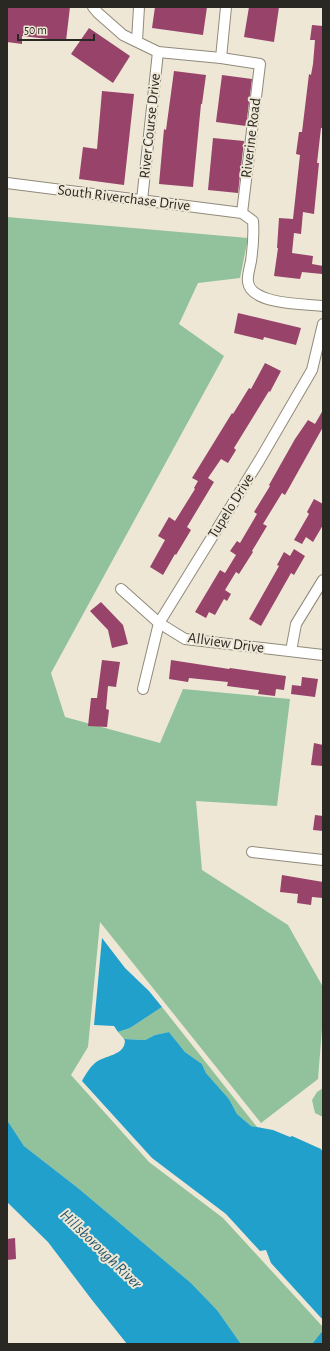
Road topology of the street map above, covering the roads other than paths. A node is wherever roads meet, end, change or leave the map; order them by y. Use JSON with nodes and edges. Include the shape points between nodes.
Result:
{"nodes":[{"id":1,"x":93,"y":7,"type":"edge"},
{"id":2,"x":139,"y":7,"type":"edge"},
{"id":3,"x":226,"y":7,"type":"edge"},
{"id":4,"x":136,"y":41,"type":"junction"},
{"id":5,"x":158,"y":52,"type":"junction"},
{"id":6,"x":221,"y":58,"type":"junction"},
{"id":7,"x":7,"y":183,"type":"edge"},
{"id":8,"x":142,"y":200,"type":"junction"},
{"id":9,"x":242,"y":212,"type":"junction"},
{"id":10,"x":323,"y":306,"type":"edge"},
{"id":11,"x":323,"y":324,"type":"edge"},
{"id":12,"x":323,"y":580,"type":"edge"},
{"id":13,"x":121,"y":589,"type":"dead end"},
{"id":14,"x":158,"y":623,"type":"junction"},
{"id":15,"x":291,"y":651,"type":"junction"},
{"id":16,"x":323,"y":655,"type":"edge"},
{"id":17,"x":143,"y":689,"type":"dead end"},
{"id":18,"x":252,"y":852,"type":"dead end"},
{"id":19,"x":323,"y":860,"type":"edge"}],
"edges":[{"from":1,"to":4,"type":"street","via":[[123,35]]},
{"from":2,"to":4,"type":"street"},
{"from":3,"to":6,"type":"street"},
{"from":4,"to":5,"type":"street"},
{"from":5,"to":6,"type":"street"},
{"from":5,"to":8,"type":"street","name":"River Course Drive"},
{"from":6,"to":9,"type":"street","name":"Riverine Road","via":[[260,64]]},
{"from":7,"to":8,"type":"street","name":"South Riverchase Drive"},
{"from":8,"to":9,"type":"street","name":"South Riverchase Drive"},
{"from":9,"to":10,"type":"street","via":[[253,221],[254,238],[248,282],[251,290],[261,297],[277,302]]},
{"from":11,"to":14,"type":"street","name":"Tupelo Drive","via":[[312,370],[259,461]]},
{"from":12,"to":15,"type":"street","via":[[296,624]]},
{"from":13,"to":14,"type":"street","name":"Allview Drive"},
{"from":14,"to":15,"type":"street","name":"Allview Drive","via":[[185,639]]},
{"from":14,"to":17,"type":"street","name":"Tupelo Drive"},
{"from":15,"to":16,"type":"street","name":"Allview Drive"},
{"from":18,"to":19,"type":"street"}]}
